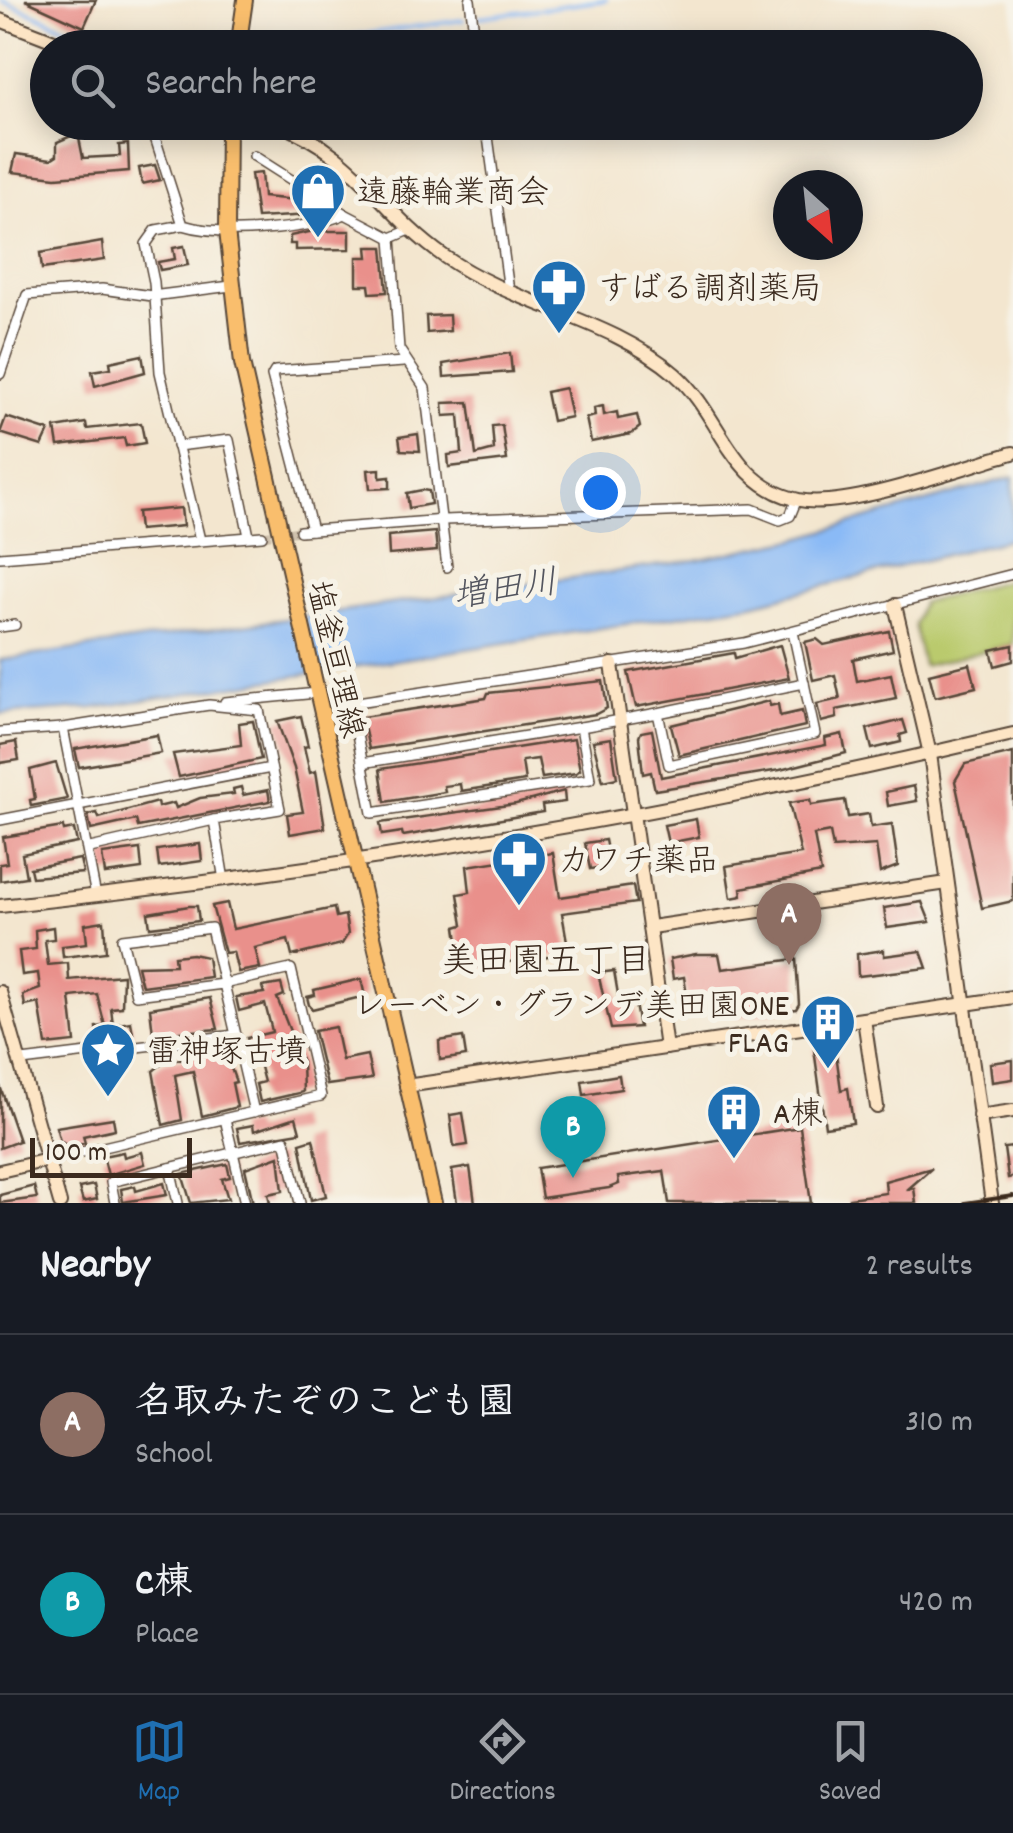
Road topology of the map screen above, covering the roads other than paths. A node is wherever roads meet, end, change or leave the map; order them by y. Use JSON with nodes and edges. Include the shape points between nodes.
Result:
{"nodes":[{"id":1,"x":245,"y":0,"type":"edge"},
{"id":2,"x":470,"y":0,"type":"edge"},
{"id":3,"x":0,"y":20,"type":"edge"},
{"id":4,"x":241,"y":30,"type":"edge"},
{"id":5,"x":474,"y":30,"type":"edge"},
{"id":6,"x":30,"y":32,"type":"edge"},
{"id":7,"x":156,"y":140,"type":"edge"},
{"id":8,"x":228,"y":140,"type":"edge"},
{"id":9,"x":309,"y":140,"type":"edge"},
{"id":10,"x":488,"y":140,"type":"edge"},
{"id":11,"x":254,"y":156,"type":"dead end"},
{"id":12,"x":344,"y":214,"type":"junction"},
{"id":13,"x":183,"y":225,"type":"junction"},
{"id":14,"x":412,"y":229,"type":"junction"},
{"id":15,"x":228,"y":231,"type":"junction"},
{"id":16,"x":391,"y":238,"type":"junction"},
{"id":17,"x":231,"y":286,"type":"junction"},
{"id":18,"x":509,"y":291,"type":"junction"},
{"id":19,"x":152,"y":296,"type":"junction"},
{"id":20,"x":404,"y":362,"type":"junction"},
{"id":21,"x":0,"y":374,"type":"edge"},
{"id":22,"x":176,"y":446,"type":"junction"},
{"id":23,"x":1013,"y":453,"type":"edge"},
{"id":24,"x":797,"y":499,"type":"junction"},
{"id":25,"x":444,"y":520,"type":"junction"},
{"id":26,"x":312,"y":530,"type":"junction"},
{"id":27,"x":300,"y":532,"type":"tunnel mouth"},
{"id":28,"x":250,"y":536,"type":"junction"},
{"id":29,"x":262,"y":536,"type":"tunnel mouth"},
{"id":30,"x":200,"y":540,"type":"junction"},
{"id":31,"x":0,"y":557,"type":"edge"},
{"id":32,"x":447,"y":568,"type":"dead end"},
{"id":33,"x":1013,"y":574,"type":"edge"},
{"id":34,"x":896,"y":605,"type":"junction"},
{"id":35,"x":16,"y":625,"type":"dead end"},
{"id":36,"x":0,"y":627,"type":"edge"},
{"id":37,"x":792,"y":632,"type":"junction"},
{"id":38,"x":612,"y":664,"type":"junction"},
{"id":39,"x":804,"y":683,"type":"junction"},
{"id":40,"x":317,"y":691,"type":"junction"},
{"id":41,"x":209,"y":705,"type":"junction"},
{"id":42,"x":658,"y":712,"type":"junction"},
{"id":43,"x":620,"y":720,"type":"junction"},
{"id":44,"x":581,"y":727,"type":"junction"},
{"id":45,"x":63,"y":728,"type":"junction"},
{"id":46,"x":0,"y":732,"type":"edge"},
{"id":47,"x":1013,"y":734,"type":"edge"},
{"id":48,"x":930,"y":754,"type":"junction"},
{"id":49,"x":362,"y":762,"type":"junction"},
{"id":50,"x":272,"y":768,"type":"junction"},
{"id":51,"x":80,"y":807,"type":"junction"},
{"id":52,"x":634,"y":814,"type":"junction"},
{"id":53,"x":0,"y":820,"type":"edge"},
{"id":54,"x":214,"y":820,"type":"junction"},
{"id":55,"x":90,"y":848,"type":"junction"},
{"id":56,"x":355,"y":860,"type":"junction"},
{"id":57,"x":224,"y":880,"type":"junction"},
{"id":58,"x":947,"y":883,"type":"junction"},
{"id":59,"x":96,"y":896,"type":"junction"},
{"id":60,"x":0,"y":906,"type":"edge"},
{"id":61,"x":652,"y":926,"type":"junction"},
{"id":62,"x":224,"y":984,"type":"junction"},
{"id":63,"x":0,"y":992,"type":"edge"},
{"id":64,"x":1013,"y":997,"type":"edge"},
{"id":65,"x":963,"y":1004,"type":"junction"},
{"id":66,"x":864,"y":1020,"type":"junction"},
{"id":67,"x":236,"y":1035,"type":"junction"},
{"id":68,"x":666,"y":1048,"type":"junction"},
{"id":69,"x":22,"y":1062,"type":"junction"},
{"id":70,"x":406,"y":1086,"type":"junction"},
{"id":71,"x":877,"y":1108,"type":"dead end"},
{"id":72,"x":1013,"y":1111,"type":"edge"},
{"id":73,"x":254,"y":1112,"type":"junction"},
{"id":74,"x":979,"y":1116,"type":"junction"},
{"id":75,"x":225,"y":1119,"type":"junction"},
{"id":76,"x":233,"y":1152,"type":"junction"},
{"id":77,"x":48,"y":1160,"type":"junction"},
{"id":78,"x":170,"y":1168,"type":"junction"},
{"id":79,"x":0,"y":1172,"type":"edge"},
{"id":80,"x":60,"y":1203,"type":"edge"},
{"id":81,"x":116,"y":1203,"type":"edge"},
{"id":82,"x":178,"y":1203,"type":"edge"},
{"id":83,"x":244,"y":1203,"type":"edge"},
{"id":84,"x":300,"y":1203,"type":"edge"},
{"id":85,"x":434,"y":1203,"type":"edge"},
{"id":86,"x":992,"y":1203,"type":"edge"}],
"edges":[{"from":1,"to":4,"type":"main road"},
{"from":2,"to":5,"type":"street"},
{"from":3,"to":6,"type":"street"},
{"from":7,"to":13,"type":"street"},
{"from":8,"to":15,"type":"main road","name":"塩釜亘理線"},
{"from":9,"to":14,"type":"street","via":[[339,155]]},
{"from":10,"to":18,"type":"street"},
{"from":11,"to":12,"type":"street"},
{"from":12,"to":15,"type":"street"},
{"from":12,"to":16,"type":"street"},
{"from":13,"to":15,"type":"street"},
{"from":13,"to":19,"type":"street","via":[[148,236]]},
{"from":14,"to":16,"type":"street"},
{"from":14,"to":18,"type":"street","via":[[449,260]]},
{"from":15,"to":17,"type":"main road","name":"塩釜亘理線"},
{"from":16,"to":20,"type":"street"},
{"from":17,"to":19,"type":"street"},
{"from":17,"to":40,"type":"main road","name":"塩釜亘理線","via":[[242,363]]},
{"from":18,"to":24,"type":"street","via":[[656,360],[688,387],[749,476]]},
{"from":19,"to":21,"type":"street","via":[[102,288],[27,295]]},
{"from":19,"to":22,"type":"street"},
{"from":20,"to":25,"type":"street","via":[[425,388]]},
{"from":20,"to":26,"type":"street","via":[[272,376]]},
{"from":22,"to":28,"type":"street","via":[[230,440]]},
{"from":22,"to":30,"type":"street"},
{"from":23,"to":24,"type":"street","via":[[846,498]]},
{"from":24,"to":25,"type":"street","via":[[790,516],[780,520],[752,509]]},
{"from":25,"to":26,"type":"street"},
{"from":25,"to":32,"type":"street"},
{"from":26,"to":27,"type":"street"},
{"from":28,"to":29,"type":"street"},
{"from":28,"to":30,"type":"street"},
{"from":30,"to":31,"type":"street"},
{"from":33,"to":34,"type":"street"},
{"from":34,"to":37,"type":"street"},
{"from":34,"to":48,"type":"street"},
{"from":35,"to":36,"type":"street"},
{"from":37,"to":38,"type":"street"},
{"from":37,"to":39,"type":"street"},
{"from":38,"to":43,"type":"street"},
{"from":38,"to":49,"type":"street","via":[[351,703]]},
{"from":39,"to":42,"type":"street"},
{"from":39,"to":42,"type":"street","via":[[816,734],[669,765]]},
{"from":40,"to":41,"type":"street"},
{"from":40,"to":56,"type":"main road","name":"塩釜亘理線"},
{"from":41,"to":45,"type":"street"},
{"from":41,"to":50,"type":"street","via":[[259,710]]},
{"from":42,"to":43,"type":"street"},
{"from":43,"to":44,"type":"street"},
{"from":43,"to":52,"type":"street"},
{"from":44,"to":49,"type":"street"},
{"from":44,"to":49,"type":"street","via":[[590,779],[523,790],[372,813]]},
{"from":45,"to":46,"type":"street"},
{"from":45,"to":51,"type":"street"},
{"from":47,"to":48,"type":"street"},
{"from":48,"to":52,"type":"street"},
{"from":48,"to":58,"type":"street"},
{"from":50,"to":51,"type":"street"},
{"from":50,"to":54,"type":"street","via":[[280,809]]},
{"from":51,"to":53,"type":"street"},
{"from":51,"to":55,"type":"street"},
{"from":52,"to":56,"type":"street"},
{"from":52,"to":61,"type":"street"},
{"from":54,"to":55,"type":"street"},
{"from":54,"to":57,"type":"street"},
{"from":55,"to":59,"type":"street"},
{"from":56,"to":57,"type":"street"},
{"from":56,"to":70,"type":"main road","name":"塩釜亘理線"},
{"from":57,"to":59,"type":"street"},
{"from":58,"to":61,"type":"street"},
{"from":58,"to":65,"type":"street"},
{"from":59,"to":60,"type":"street"},
{"from":61,"to":68,"type":"street"},
{"from":62,"to":62,"type":"street","via":[[211,928],[122,938],[136,995]]},
{"from":62,"to":67,"type":"street"},
{"from":62,"to":73,"type":"street","via":[[292,969],[321,1096]]},
{"from":63,"to":69,"type":"street"},
{"from":64,"to":65,"type":"street"},
{"from":65,"to":66,"type":"street"},
{"from":65,"to":74,"type":"street"},
{"from":66,"to":68,"type":"street"},
{"from":66,"to":71,"type":"street"},
{"from":67,"to":69,"type":"street"},
{"from":67,"to":73,"type":"street"},
{"from":68,"to":70,"type":"street"},
{"from":69,"to":77,"type":"street"},
{"from":70,"to":85,"type":"main road","name":"塩釜亘理線"},
{"from":72,"to":74,"type":"street"},
{"from":73,"to":75,"type":"street"},
{"from":74,"to":86,"type":"street"},
{"from":75,"to":76,"type":"street"},
{"from":75,"to":77,"type":"street"},
{"from":76,"to":78,"type":"street"},
{"from":76,"to":83,"type":"street"},
{"from":76,"to":84,"type":"street","via":[[286,1140]]},
{"from":77,"to":79,"type":"street"},
{"from":77,"to":80,"type":"street"},
{"from":78,"to":81,"type":"street","via":[[111,1182]]},
{"from":78,"to":82,"type":"street"}]}
